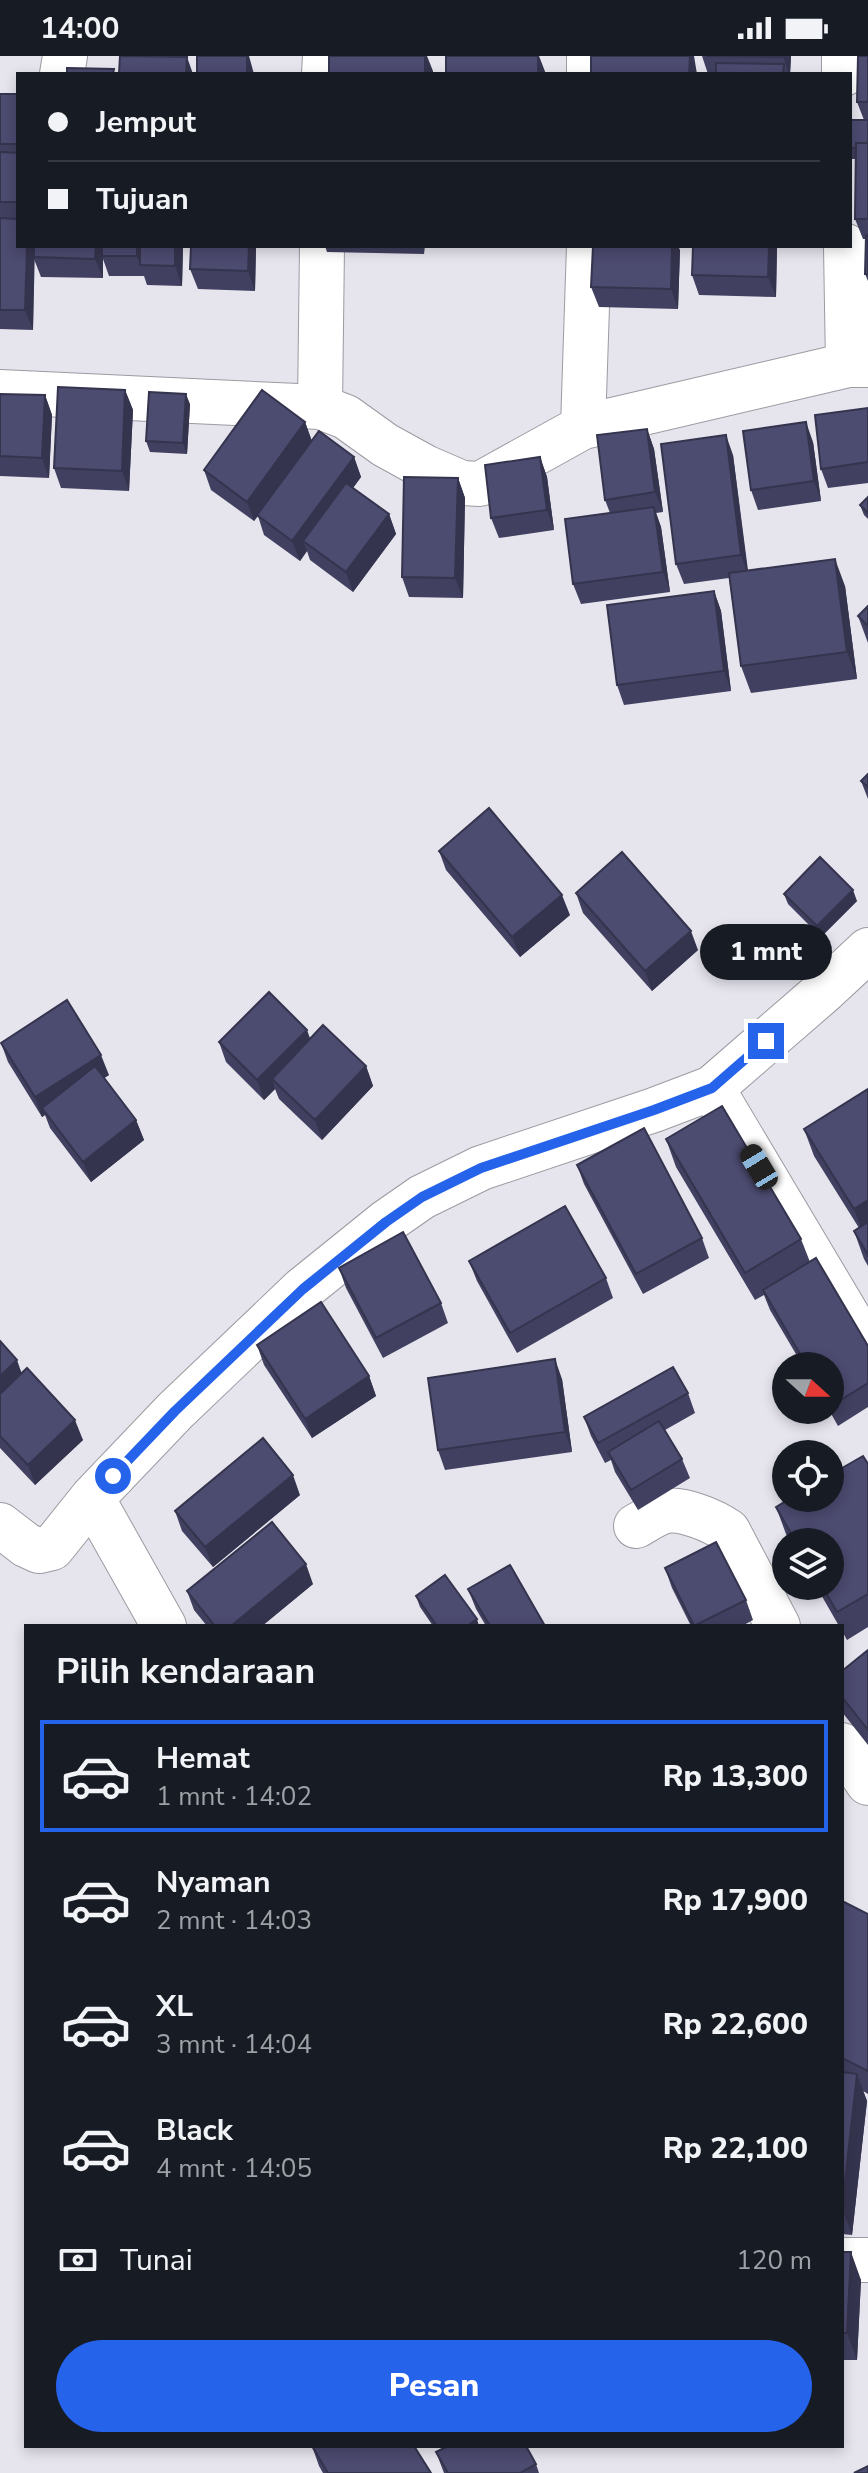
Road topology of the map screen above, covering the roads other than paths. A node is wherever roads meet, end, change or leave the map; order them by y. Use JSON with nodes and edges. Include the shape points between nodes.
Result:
{"nodes":[{"id":1,"x":322,"y":248,"type":"edge"},
{"id":2,"x":589,"y":248,"type":"edge"},
{"id":3,"x":846,"y":248,"type":"edge"},
{"id":4,"x":858,"y":365,"type":"edge"},
{"id":5,"x":0,"y":392,"type":"edge"},
{"id":6,"x":320,"y":407,"type":"junction"},
{"id":7,"x":583,"y":427,"type":"junction"},
{"id":8,"x":868,"y":950,"type":"edge"},
{"id":9,"x":712,"y":1088,"type":"junction"},
{"id":10,"x":868,"y":1350,"type":"edge"},
{"id":11,"x":92,"y":1498,"type":"junction"},
{"id":12,"x":0,"y":1525,"type":"edge"},
{"id":13,"x":636,"y":1526,"type":"dead end"},
{"id":14,"x":163,"y":1624,"type":"edge"},
{"id":15,"x":777,"y":1624,"type":"edge"},
{"id":16,"x":844,"y":1748,"type":"edge"},
{"id":17,"x":868,"y":1783,"type":"edge"},
{"id":18,"x":844,"y":2260,"type":"edge"},
{"id":19,"x":868,"y":2260,"type":"edge"}],
"edges":[{"from":1,"to":6,"type":"street"},
{"from":2,"to":7,"type":"street"},
{"from":3,"to":4,"type":"street"},
{"from":4,"to":7,"type":"street"},
{"from":5,"to":6,"type":"street"},
{"from":6,"to":7,"type":"street","via":[[462,483],[480,484]]},
{"from":8,"to":9,"type":"street"},
{"from":9,"to":10,"type":"street"},
{"from":9,"to":11,"type":"street","via":[[481,1168],[422,1197],[303,1289]]},
{"from":11,"to":12,"type":"street","via":[[52,1548],[39,1551]]},
{"from":11,"to":14,"type":"street"},
{"from":13,"to":15,"type":"street","via":[[666,1511],[698,1516],[728,1531]]},
{"from":16,"to":17,"type":"street"},
{"from":18,"to":19,"type":"street"}]}
